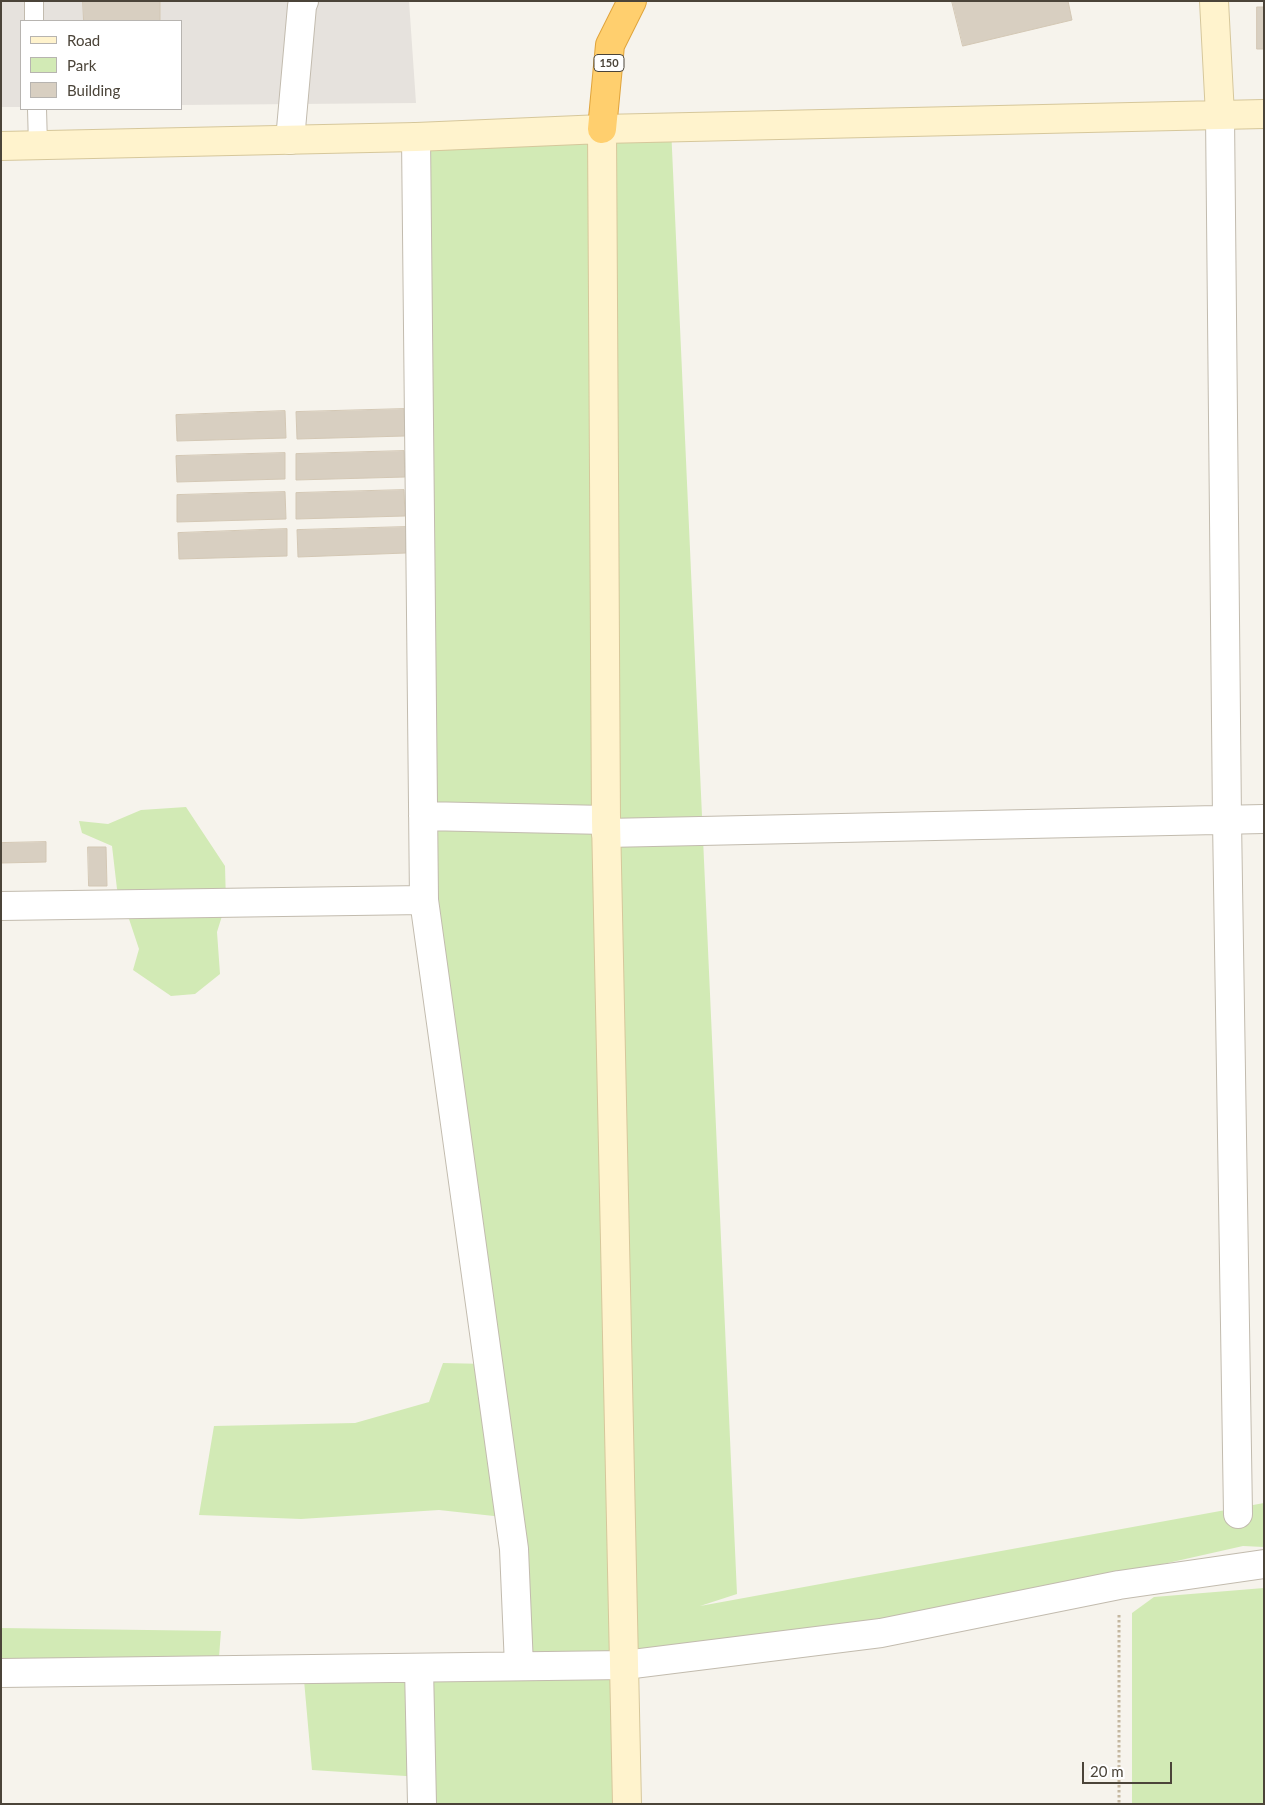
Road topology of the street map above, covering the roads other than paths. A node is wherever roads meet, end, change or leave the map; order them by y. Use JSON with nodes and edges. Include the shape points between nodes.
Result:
{"nodes":[{"id":1,"x":34,"y":1,"type":"edge"},
{"id":2,"x":304,"y":1,"type":"edge"},
{"id":3,"x":632,"y":1,"type":"edge"},
{"id":4,"x":1214,"y":1,"type":"edge"},
{"id":5,"x":34,"y":20,"type":"edge"},
{"id":6,"x":37,"y":110,"type":"edge"},
{"id":7,"x":1264,"y":114,"type":"edge"},
{"id":8,"x":1220,"y":115,"type":"junction"},
{"id":9,"x":602,"y":128,"type":"junction"},
{"id":10,"x":416,"y":137,"type":"junction"},
{"id":11,"x":290,"y":140,"type":"junction"},
{"id":12,"x":38,"y":145,"type":"junction"},
{"id":13,"x":1,"y":146,"type":"edge"},
{"id":14,"x":423,"y":816,"type":"junction"},
{"id":15,"x":1264,"y":819,"type":"edge"},
{"id":16,"x":1227,"y":820,"type":"junction"},
{"id":17,"x":606,"y":826,"type":"junction"},
{"id":18,"x":424,"y":900,"type":"junction"},
{"id":19,"x":1,"y":906,"type":"edge"},
{"id":20,"x":1238,"y":1514,"type":"dead end"},
{"id":21,"x":1264,"y":1564,"type":"edge"},
{"id":22,"x":624,"y":1665,"type":"junction"},
{"id":23,"x":519,"y":1666,"type":"junction"},
{"id":24,"x":418,"y":1668,"type":"junction"},
{"id":25,"x":1,"y":1673,"type":"edge"},
{"id":26,"x":422,"y":1804,"type":"edge"},
{"id":27,"x":627,"y":1804,"type":"edge"}],
"edges":[{"from":1,"to":5,"type":"lane"},
{"from":2,"to":11,"type":"street"},
{"from":3,"to":9,"type":"highway","number":"150","via":[[610,45]]},
{"from":4,"to":8,"type":"street"},
{"from":6,"to":12,"type":"lane"},
{"from":7,"to":8,"type":"street"},
{"from":8,"to":9,"type":"street"},
{"from":8,"to":16,"type":"street"},
{"from":9,"to":10,"type":"street"},
{"from":9,"to":17,"type":"street"},
{"from":10,"to":11,"type":"street"},
{"from":10,"to":14,"type":"street"},
{"from":11,"to":12,"type":"street"},
{"from":12,"to":13,"type":"street"},
{"from":14,"to":17,"type":"street"},
{"from":14,"to":18,"type":"street"},
{"from":15,"to":16,"type":"street"},
{"from":16,"to":17,"type":"street"},
{"from":16,"to":20,"type":"street"},
{"from":17,"to":22,"type":"street"},
{"from":18,"to":19,"type":"street"},
{"from":18,"to":23,"type":"street","via":[[514,1549]]},
{"from":21,"to":22,"type":"street","via":[[1119,1584],[881,1633]]},
{"from":22,"to":23,"type":"street"},
{"from":22,"to":27,"type":"street"},
{"from":23,"to":24,"type":"street"},
{"from":24,"to":25,"type":"street"},
{"from":24,"to":26,"type":"street"}]}
